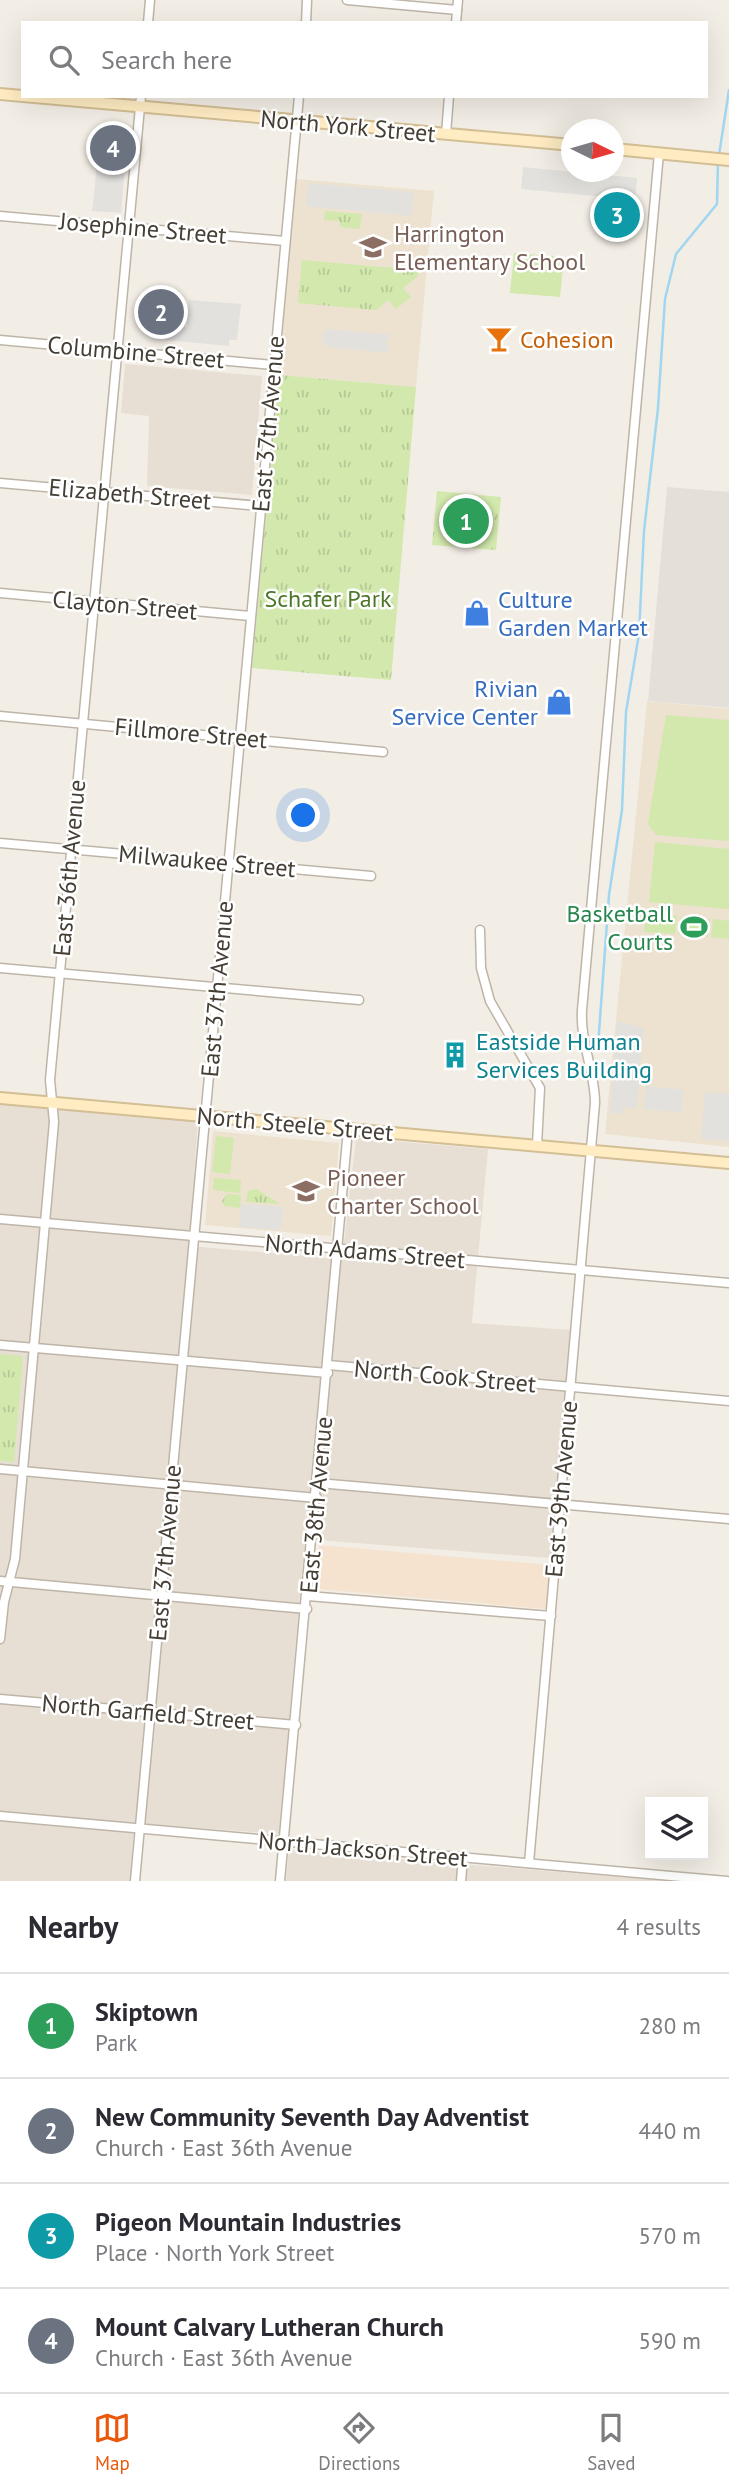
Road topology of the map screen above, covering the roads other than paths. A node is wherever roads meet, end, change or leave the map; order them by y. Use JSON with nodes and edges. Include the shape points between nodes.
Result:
{"nodes":[{"id":1,"x":150,"y":0,"type":"edge"},
{"id":2,"x":307,"y":0,"type":"edge"},
{"id":3,"x":347,"y":0,"type":"edge"},
{"id":4,"x":458,"y":0,"type":"edge"},
{"id":5,"x":457,"y":10,"type":"junction"},
{"id":6,"x":148,"y":21,"type":"edge"},
{"id":7,"x":306,"y":21,"type":"edge"},
{"id":8,"x":456,"y":21,"type":"edge"},
{"id":9,"x":0,"y":94,"type":"edge"},
{"id":10,"x":21,"y":95,"type":"edge"},
{"id":11,"x":70,"y":98,"type":"edge"},
{"id":12,"x":299,"y":98,"type":"edge"},
{"id":13,"x":449,"y":98,"type":"edge"},
{"id":14,"x":141,"y":102,"type":"edge"},
{"id":15,"x":297,"y":121,"type":"junction"},
{"id":16,"x":446,"y":134,"type":"junction"},
{"id":17,"x":561,"y":144,"type":"edge"},
{"id":18,"x":624,"y":150,"type":"edge"},
{"id":19,"x":659,"y":153,"type":"junction"},
{"id":20,"x":729,"y":160,"type":"edge"},
{"id":21,"x":0,"y":216,"type":"edge"},
{"id":22,"x":128,"y":227,"type":"junction"},
{"id":23,"x":285,"y":241,"type":"junction"},
{"id":24,"x":0,"y":340,"type":"edge"},
{"id":25,"x":116,"y":351,"type":"junction"},
{"id":26,"x":273,"y":365,"type":"junction"},
{"id":27,"x":0,"y":483,"type":"edge"},
{"id":28,"x":103,"y":492,"type":"junction"},
{"id":29,"x":260,"y":506,"type":"junction"},
{"id":30,"x":0,"y":593,"type":"edge"},
{"id":31,"x":94,"y":602,"type":"junction"},
{"id":32,"x":250,"y":616,"type":"junction"},
{"id":33,"x":0,"y":716,"type":"edge"},
{"id":34,"x":82,"y":723,"type":"junction"},
{"id":35,"x":239,"y":737,"type":"junction"},
{"id":36,"x":383,"y":752,"type":"dead end"},
{"id":37,"x":0,"y":843,"type":"edge"},
{"id":38,"x":70,"y":849,"type":"junction"},
{"id":39,"x":228,"y":863,"type":"junction"},
{"id":40,"x":371,"y":876,"type":"dead end"},
{"id":41,"x":480,"y":930,"type":"dead end"},
{"id":42,"x":0,"y":968,"type":"edge"},
{"id":43,"x":60,"y":974,"type":"junction"},
{"id":44,"x":217,"y":988,"type":"junction"},
{"id":45,"x":359,"y":1000,"type":"dead end"},
{"id":46,"x":0,"y":1098,"type":"edge"},
{"id":47,"x":51,"y":1103,"type":"junction"},
{"id":48,"x":205,"y":1116,"type":"junction"},
{"id":49,"x":348,"y":1129,"type":"junction"},
{"id":50,"x":537,"y":1145,"type":"junction"},
{"id":51,"x":596,"y":1151,"type":"junction"},
{"id":52,"x":729,"y":1163,"type":"edge"},
{"id":53,"x":0,"y":1219,"type":"edge"},
{"id":54,"x":44,"y":1223,"type":"junction"},
{"id":55,"x":194,"y":1236,"type":"junction"},
{"id":56,"x":338,"y":1248,"type":"junction"},
{"id":57,"x":580,"y":1269,"type":"junction"},
{"id":58,"x":729,"y":1283,"type":"edge"},
{"id":59,"x":0,"y":1345,"type":"edge"},
{"id":60,"x":34,"y":1348,"type":"junction"},
{"id":61,"x":183,"y":1360,"type":"junction"},
{"id":62,"x":328,"y":1369,"type":"junction"},
{"id":63,"x":569,"y":1387,"type":"junction"},
{"id":64,"x":729,"y":1401,"type":"edge"},
{"id":65,"x":0,"y":1469,"type":"edge"},
{"id":66,"x":23,"y":1471,"type":"junction"},
{"id":67,"x":318,"y":1483,"type":"junction"},
{"id":68,"x":171,"y":1485,"type":"junction"},
{"id":69,"x":317,"y":1498,"type":"junction"},
{"id":70,"x":559,"y":1504,"type":"junction"},
{"id":71,"x":729,"y":1519,"type":"edge"},
{"id":72,"x":5,"y":1581,"type":"edge"},
{"id":73,"x":161,"y":1596,"type":"junction"},
{"id":74,"x":308,"y":1596,"type":"junction"},
{"id":75,"x":307,"y":1609,"type":"junction"},
{"id":76,"x":551,"y":1616,"type":"junction"},
{"id":77,"x":0,"y":1639,"type":"edge"},
{"id":78,"x":0,"y":1699,"type":"edge"},
{"id":79,"x":151,"y":1713,"type":"junction"},
{"id":80,"x":296,"y":1725,"type":"junction"},
{"id":81,"x":0,"y":1816,"type":"edge"},
{"id":82,"x":140,"y":1829,"type":"junction"},
{"id":83,"x":285,"y":1842,"type":"junction"},
{"id":84,"x":463,"y":1858,"type":"junction"},
{"id":85,"x":529,"y":1863,"type":"junction"},
{"id":86,"x":135,"y":1881,"type":"edge"},
{"id":87,"x":280,"y":1881,"type":"edge"},
{"id":88,"x":461,"y":1881,"type":"edge"},
{"id":89,"x":727,"y":1881,"type":"edge"}],
"edges":[{"from":1,"to":6,"type":"street"},
{"from":2,"to":7,"type":"street"},
{"from":3,"to":5,"type":"street"},
{"from":4,"to":5,"type":"street"},
{"from":5,"to":8,"type":"street"},
{"from":9,"to":10,"type":"street","name":"North York Street"},
{"from":11,"to":14,"type":"street","name":"North York Street"},
{"from":12,"to":15,"type":"street","name":"East 37th Avenue"},
{"from":13,"to":16,"type":"street"},
{"from":14,"to":15,"type":"street","name":"North York Street"},
{"from":14,"to":22,"type":"street","name":"East 36th Avenue"},
{"from":15,"to":16,"type":"street","name":"North York Street"},
{"from":15,"to":23,"type":"street","name":"East 37th Avenue"},
{"from":16,"to":17,"type":"street","name":"North York Street"},
{"from":18,"to":19,"type":"street"},
{"from":19,"to":20,"type":"street"},
{"from":19,"to":51,"type":"street","name":"East 39th Avenue","via":[[582,1010],[583,1041],[595,1086]]},
{"from":21,"to":22,"type":"street","name":"Josephine Street"},
{"from":22,"to":23,"type":"street","name":"Josephine Street"},
{"from":22,"to":25,"type":"street","name":"East 36th Avenue"},
{"from":23,"to":26,"type":"street","name":"East 37th Avenue"},
{"from":24,"to":25,"type":"street","name":"Columbine Street"},
{"from":25,"to":26,"type":"street","name":"Columbine Street"},
{"from":25,"to":28,"type":"street","name":"East 36th Avenue"},
{"from":26,"to":29,"type":"street","name":"East 37th Avenue"},
{"from":27,"to":28,"type":"street","name":"Elizabeth Street"},
{"from":28,"to":29,"type":"street","name":"Elizabeth Street"},
{"from":28,"to":31,"type":"street","name":"East 36th Avenue"},
{"from":29,"to":32,"type":"street","name":"East 37th Avenue"},
{"from":30,"to":31,"type":"street","name":"Clayton Street"},
{"from":31,"to":32,"type":"street","name":"Clayton Street"},
{"from":31,"to":34,"type":"street","name":"East 36th Avenue"},
{"from":32,"to":35,"type":"street","name":"East 37th Avenue"},
{"from":33,"to":34,"type":"street","name":"Fillmore Street"},
{"from":34,"to":35,"type":"street","name":"Fillmore Street"},
{"from":34,"to":38,"type":"street","name":"East 36th Avenue"},
{"from":35,"to":36,"type":"street","name":"Fillmore Street"},
{"from":35,"to":39,"type":"street","name":"East 37th Avenue"},
{"from":37,"to":38,"type":"street","name":"Milwaukee Street"},
{"from":38,"to":39,"type":"street","name":"Milwaukee Street"},
{"from":38,"to":43,"type":"street","name":"East 36th Avenue"},
{"from":39,"to":40,"type":"street","name":"Milwaukee Street"},
{"from":39,"to":44,"type":"street","name":"East 37th Avenue"},
{"from":41,"to":50,"type":"street","via":[[480,962],[490,1001],[540,1088]]},
{"from":42,"to":43,"type":"street"},
{"from":43,"to":44,"type":"street"},
{"from":43,"to":47,"type":"street","name":"East 36th Avenue"},
{"from":44,"to":45,"type":"street"},
{"from":44,"to":48,"type":"street","name":"East 37th Avenue"},
{"from":46,"to":47,"type":"street","name":"North Steele Street"},
{"from":47,"to":48,"type":"street","name":"North Steele Street"},
{"from":47,"to":54,"type":"street","name":"East 36th Avenue","via":[[54,1122]]},
{"from":48,"to":49,"type":"street","name":"North Steele Street"},
{"from":48,"to":55,"type":"street","name":"East 37th Avenue"},
{"from":49,"to":50,"type":"street","name":"North Steele Street"},
{"from":49,"to":56,"type":"street","name":"East 38th Avenue"},
{"from":50,"to":51,"type":"street","name":"North Steele Street"},
{"from":51,"to":52,"type":"street","name":"North Steele Street"},
{"from":51,"to":57,"type":"street","name":"East 39th Avenue"},
{"from":53,"to":54,"type":"street","name":"North Adams Street"},
{"from":54,"to":55,"type":"street","name":"North Adams Street"},
{"from":54,"to":60,"type":"street","name":"East 36th Avenue"},
{"from":55,"to":56,"type":"street","name":"North Adams Street"},
{"from":55,"to":61,"type":"street","name":"East 37th Avenue"},
{"from":56,"to":57,"type":"street","name":"North Adams Street"},
{"from":56,"to":62,"type":"street","name":"East 38th Avenue"},
{"from":57,"to":58,"type":"street","name":"North Adams Street"},
{"from":57,"to":63,"type":"street","name":"East 39th Avenue"},
{"from":59,"to":60,"type":"street","name":"North Cook Street"},
{"from":60,"to":61,"type":"street","name":"North Cook Street"},
{"from":60,"to":66,"type":"street","name":"East 36th Avenue"},
{"from":61,"to":62,"type":"street","name":"North Cook Street"},
{"from":61,"to":68,"type":"street","name":"East 37th Avenue"},
{"from":62,"to":63,"type":"street","name":"North Cook Street"},
{"from":62,"to":67,"type":"street","name":"East 38th Avenue"},
{"from":63,"to":64,"type":"street","name":"North Cook Street"},
{"from":63,"to":70,"type":"street","name":"East 39th Avenue"},
{"from":65,"to":66,"type":"street"},
{"from":66,"to":68,"type":"street"},
{"from":66,"to":72,"type":"street","name":"East 36th Avenue","via":[[15,1559]]},
{"from":67,"to":69,"type":"street","name":"East 38th Avenue"},
{"from":67,"to":70,"type":"street"},
{"from":68,"to":69,"type":"street"},
{"from":68,"to":73,"type":"street","name":"East 37th Avenue"},
{"from":69,"to":74,"type":"street","name":"East 38th Avenue"},
{"from":70,"to":71,"type":"street"},
{"from":70,"to":76,"type":"street","name":"East 39th Avenue"},
{"from":72,"to":73,"type":"street"},
{"from":72,"to":77,"type":"street","name":"East 36th Avenue"},
{"from":73,"to":75,"type":"street"},
{"from":73,"to":79,"type":"street","name":"East 37th Avenue"},
{"from":74,"to":75,"type":"street","name":"East 38th Avenue"},
{"from":74,"to":76,"type":"street"},
{"from":75,"to":80,"type":"street","name":"East 38th Avenue"},
{"from":76,"to":85,"type":"street","name":"East 39th Avenue"},
{"from":78,"to":79,"type":"street","name":"North Garfield Street"},
{"from":79,"to":80,"type":"street","name":"North Garfield Street"},
{"from":79,"to":82,"type":"street","name":"East 37th Avenue"},
{"from":80,"to":83,"type":"street","name":"East 38th Avenue"},
{"from":81,"to":82,"type":"street","name":"North Jackson Street"},
{"from":82,"to":83,"type":"street","name":"North Jackson Street"},
{"from":82,"to":86,"type":"street","name":"East 37th Avenue"},
{"from":83,"to":84,"type":"street","name":"North Jackson Street"},
{"from":83,"to":87,"type":"street","name":"East 38th Avenue"},
{"from":84,"to":85,"type":"street","name":"North Jackson Street"},
{"from":84,"to":88,"type":"street"},
{"from":85,"to":89,"type":"street","name":"North Jackson Street"}]}
